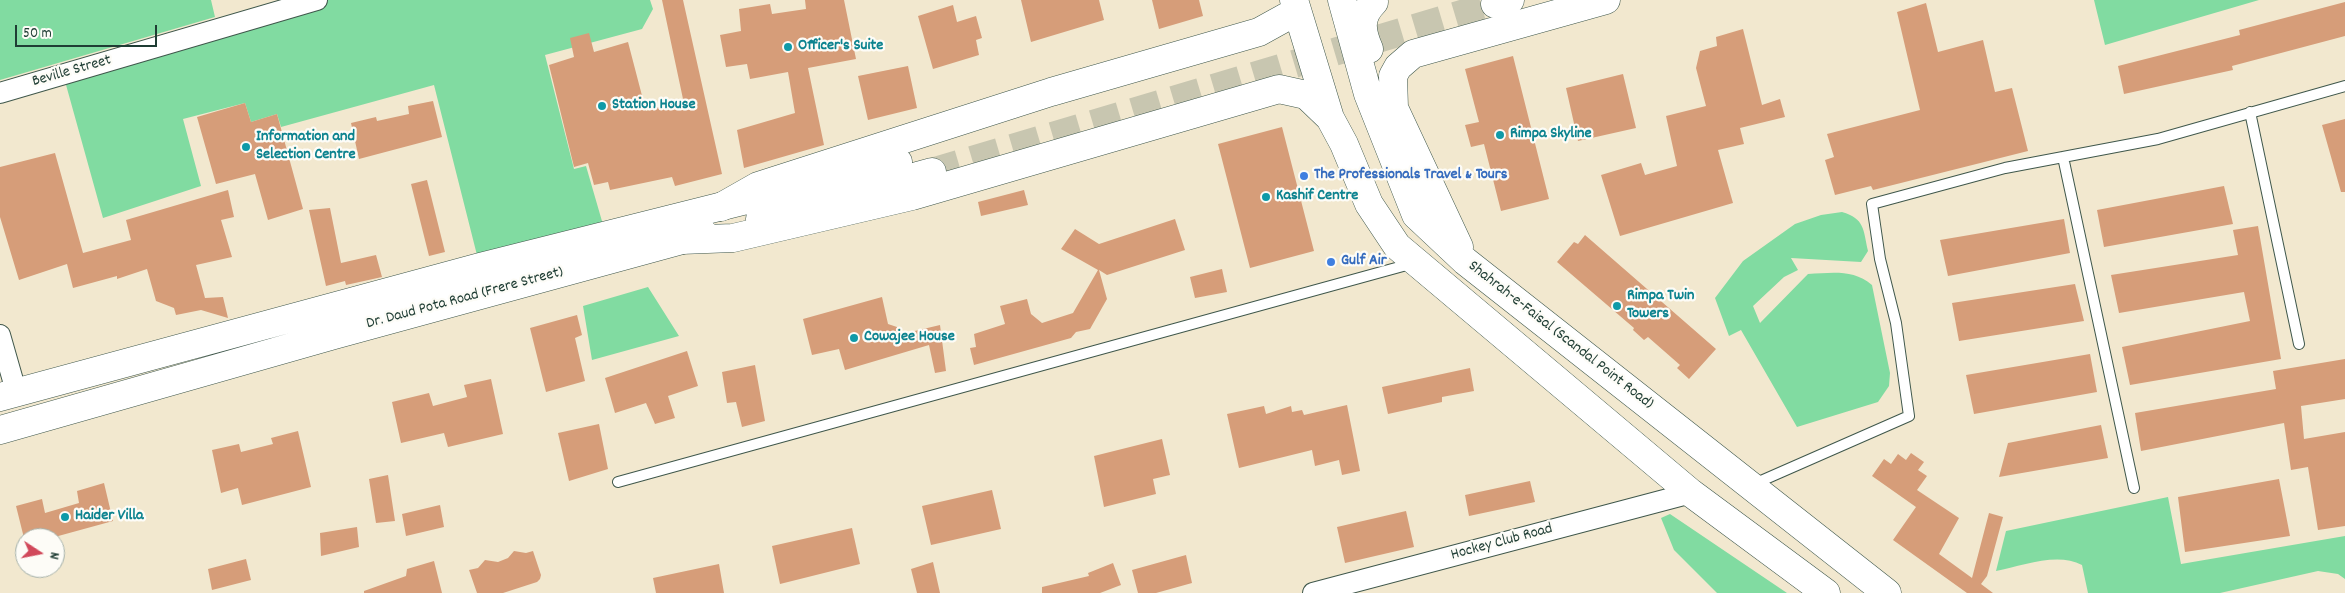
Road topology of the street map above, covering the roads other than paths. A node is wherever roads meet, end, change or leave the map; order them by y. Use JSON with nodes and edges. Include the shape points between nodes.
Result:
{"nodes":[{"id":1,"x":317,"y":0,"type":"edge"},
{"id":2,"x":1342,"y":0,"type":"edge"},
{"id":3,"x":1606,"y":0,"type":"edge"},
{"id":4,"x":1376,"y":1,"type":"edge"},
{"id":5,"x":1295,"y":6,"type":"edge"},
{"id":6,"x":1393,"y":76,"type":"junction"},
{"id":7,"x":2345,"y":86,"type":"edge"},
{"id":8,"x":0,"y":93,"type":"edge"},
{"id":9,"x":2250,"y":112,"type":"junction"},
{"id":10,"x":1330,"y":118,"type":"junction"},
{"id":11,"x":2063,"y":158,"type":"junction"},
{"id":12,"x":721,"y":207,"type":"junction"},
{"id":13,"x":681,"y":240,"type":"junction"},
{"id":14,"x":1465,"y":261,"type":"junction"},
{"id":15,"x":1417,"y":262,"type":"junction"},
{"id":16,"x":0,"y":335,"type":"edge"},
{"id":17,"x":2299,"y":344,"type":"dead end"},
{"id":18,"x":8,"y":394,"type":"edge"},
{"id":19,"x":0,"y":430,"type":"edge"},
{"id":20,"x":618,"y":482,"type":"dead end"},
{"id":21,"x":1751,"y":485,"type":"junction"},
{"id":22,"x":2134,"y":488,"type":"dead end"},
{"id":23,"x":1691,"y":493,"type":"junction"},
{"id":24,"x":1313,"y":593,"type":"edge"},
{"id":25,"x":1826,"y":593,"type":"edge"},
{"id":26,"x":1887,"y":593,"type":"edge"}],
"edges":[{"from":1,"to":8,"type":"street","name":"Beville Street"},
{"from":2,"to":14,"type":"main road","name":"Shahrah-e-Faisal (Scandal Point Road)","via":[[1368,94],[1416,215]]},
{"from":3,"to":6,"type":"main road","via":[[1413,54],[1398,66]]},
{"from":4,"to":6,"type":"main road","via":[[1364,16],[1364,38],[1376,62]]},
{"from":5,"to":10,"type":"main road","name":"Shahrah-e-Faisal (Scandal Point Road)"},
{"from":5,"to":12,"type":"main road","via":[[1259,32],[1042,94],[758,186]]},
{"from":6,"to":14,"type":"main road","via":[[1394,108]]},
{"from":7,"to":9,"type":"lane"},
{"from":9,"to":11,"type":"lane","via":[[2158,139]]},
{"from":9,"to":17,"type":"lane"},
{"from":10,"to":13,"type":"main road","via":[[1306,95],[1278,89],[912,196],[733,238]]},
{"from":10,"to":15,"type":"main road","name":"Shahrah-e-Faisal (Scandal Point Road)","via":[[1369,204],[1397,246]]},
{"from":11,"to":21,"type":"lane","via":[[2005,168],[1872,204],[1880,258],[1896,324],[1909,416]]},
{"from":11,"to":22,"type":"lane"},
{"from":12,"to":13,"type":"main road","name":"Dr. Daud Pota Road (Frere Street)","via":[[929,164]]},
{"from":12,"to":18,"type":"main road","name":"Dr. Daud Pota Road (Frere Street)","via":[[480,267]]},
{"from":13,"to":19,"type":"main road","name":"Dr. Daud Pota Road (Frere Street)"},
{"from":14,"to":21,"type":"main road","name":"Shahrah-e-Faisal (Scandal Point Road)"},
{"from":15,"to":20,"type":"lane"},
{"from":15,"to":23,"type":"main road","name":"Shahrah-e-Faisal (Scandal Point Road)"},
{"from":16,"to":18,"type":"street"},
{"from":21,"to":26,"type":"main road","name":"Shahrah-e-Faisal (Scandal Point Road)"},
{"from":23,"to":24,"type":"street","name":"Hockey Club Road"},
{"from":23,"to":25,"type":"main road","name":"Shahrah-e-Faisal (Scandal Point Road)"}]}
